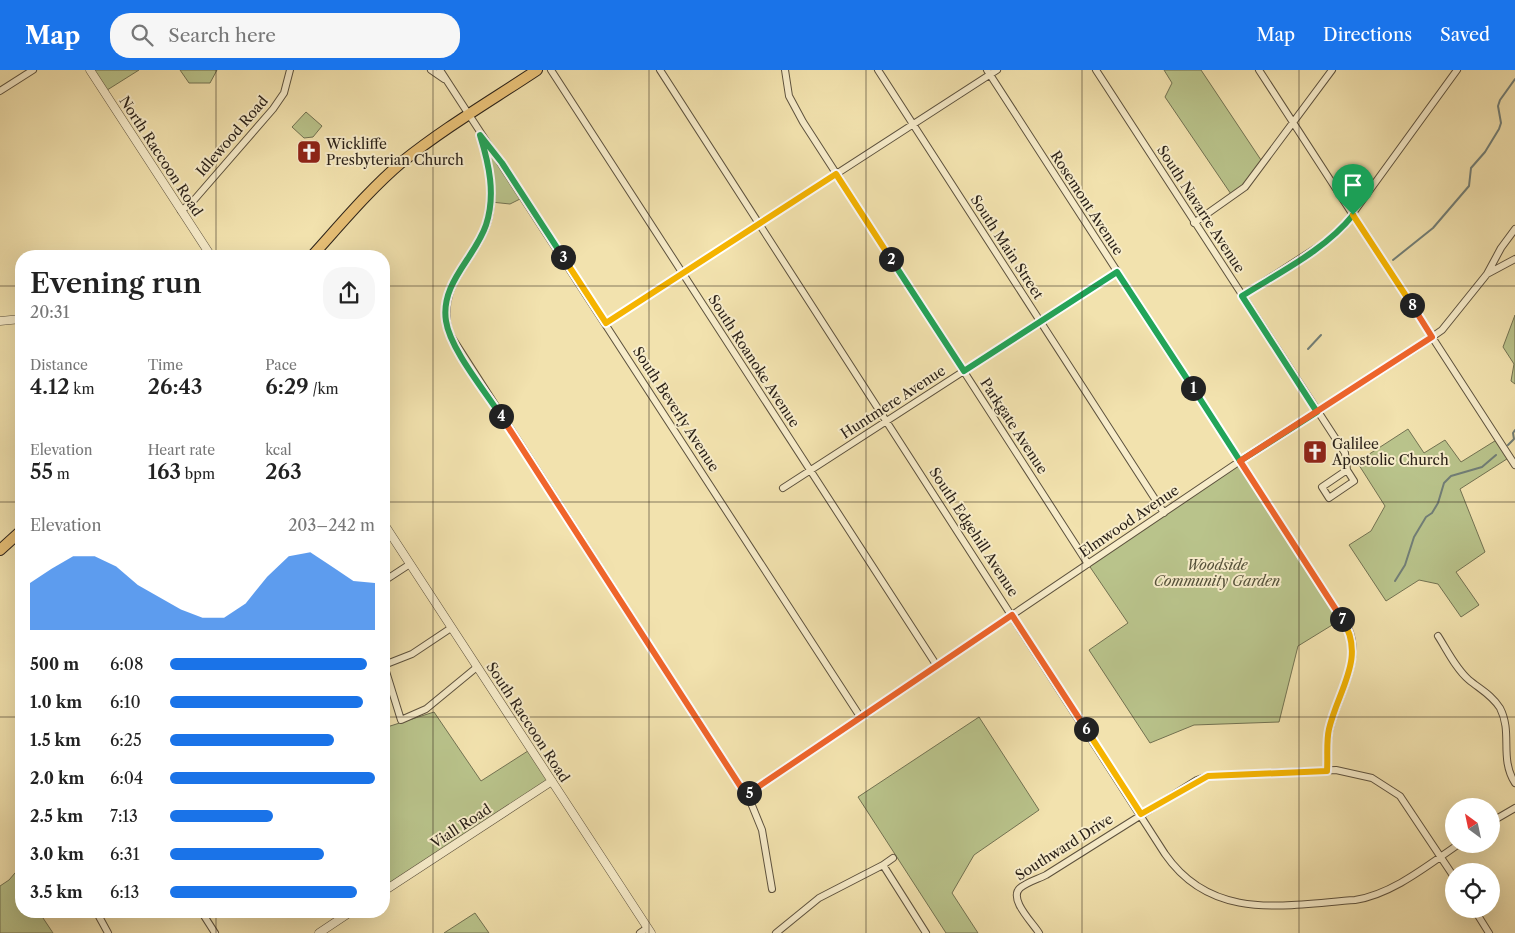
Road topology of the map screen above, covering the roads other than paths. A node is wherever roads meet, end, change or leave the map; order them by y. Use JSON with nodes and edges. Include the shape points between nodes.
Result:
{"nodes":[{"id":1,"x":33,"y":70,"type":"edge"},
{"id":2,"x":90,"y":70,"type":"edge"},
{"id":3,"x":290,"y":70,"type":"edge"},
{"id":4,"x":431,"y":70,"type":"edge"},
{"id":5,"x":440,"y":70,"type":"edge"},
{"id":6,"x":538,"y":70,"type":"edge"},
{"id":7,"x":551,"y":70,"type":"edge"},
{"id":8,"x":660,"y":70,"type":"edge"},
{"id":9,"x":785,"y":70,"type":"edge"},
{"id":10,"x":878,"y":70,"type":"edge"},
{"id":11,"x":997,"y":70,"type":"edge"},
{"id":12,"x":1096,"y":70,"type":"edge"},
{"id":13,"x":1259,"y":70,"type":"edge"},
{"id":14,"x":1332,"y":70,"type":"edge"},
{"id":15,"x":1457,"y":70,"type":"edge"},
{"id":16,"x":988,"y":72,"type":"edge"},
{"id":17,"x":445,"y":80,"type":"junction"},
{"id":18,"x":0,"y":91,"type":"edge"},
{"id":19,"x":468,"y":116,"type":"junction"},
{"id":20,"x":1294,"y":122,"type":"junction"},
{"id":21,"x":913,"y":124,"type":"junction"},
{"id":22,"x":480,"y":135,"type":"junction"},
{"id":23,"x":836,"y":174,"type":"junction"},
{"id":24,"x":181,"y":210,"type":"junction"},
{"id":25,"x":1353,"y":215,"type":"junction"},
{"id":26,"x":1194,"y":223,"type":"junction"},
{"id":27,"x":759,"y":224,"type":"junction"},
{"id":28,"x":1515,"y":229,"type":"edge"},
{"id":29,"x":207,"y":250,"type":"edge"},
{"id":30,"x":318,"y":250,"type":"edge"},
{"id":31,"x":1515,"y":259,"type":"edge"},
{"id":32,"x":1117,"y":272,"type":"junction"},
{"id":33,"x":682,"y":273,"type":"junction"},
{"id":34,"x":1487,"y":274,"type":"junction"},
{"id":35,"x":1242,"y":296,"type":"junction"},
{"id":36,"x":15,"y":320,"type":"edge"},
{"id":37,"x":0,"y":321,"type":"edge"},
{"id":38,"x":1041,"y":322,"type":"junction"},
{"id":39,"x":606,"y":323,"type":"junction"},
{"id":40,"x":1432,"y":337,"type":"junction"},
{"id":41,"x":964,"y":371,"type":"junction"},
{"id":42,"x":1317,"y":412,"type":"junction"},
{"id":43,"x":887,"y":421,"type":"junction"},
{"id":44,"x":1240,"y":461,"type":"junction"},
{"id":45,"x":1515,"y":465,"type":"edge"},
{"id":46,"x":1347,"y":470,"type":"junction"},
{"id":47,"x":811,"y":471,"type":"junction"},
{"id":48,"x":783,"y":488,"type":"dead end"},
{"id":49,"x":1164,"y":512,"type":"junction"},
{"id":50,"x":390,"y":533,"type":"edge"},
{"id":51,"x":15,"y":536,"type":"edge"},
{"id":52,"x":0,"y":550,"type":"edge"},
{"id":53,"x":410,"y":564,"type":"junction"},
{"id":54,"x":1088,"y":564,"type":"junction"},
{"id":55,"x":390,"y":577,"type":"edge"},
{"id":56,"x":1012,"y":615,"type":"junction"},
{"id":57,"x":451,"y":628,"type":"junction"},
{"id":58,"x":1438,"y":636,"type":"dead end"},
{"id":59,"x":390,"y":663,"type":"edge"},
{"id":60,"x":937,"y":666,"type":"junction"},
{"id":61,"x":477,"y":667,"type":"junction"},
{"id":62,"x":390,"y":684,"type":"edge"},
{"id":63,"x":861,"y":718,"type":"junction"},
{"id":64,"x":1327,"y":771,"type":"junction"},
{"id":65,"x":552,"y":781,"type":"junction"},
{"id":66,"x":1515,"y":783,"type":"edge"},
{"id":67,"x":746,"y":795,"type":"junction"},
{"id":68,"x":1515,"y":808,"type":"edge"},
{"id":69,"x":1141,"y":814,"type":"junction"},
{"id":70,"x":1500,"y":817,"type":"edge"},
{"id":71,"x":1445,"y":853,"type":"edge"},
{"id":72,"x":1440,"y":856,"type":"junction"},
{"id":73,"x":893,"y":858,"type":"dead end"},
{"id":74,"x":1445,"y":864,"type":"edge"},
{"id":75,"x":883,"y":865,"type":"junction"},
{"id":76,"x":390,"y":887,"type":"edge"},
{"id":77,"x":772,"y":889,"type":"dead end"},
{"id":78,"x":100,"y":918,"type":"edge"},
{"id":79,"x":205,"y":918,"type":"edge"},
{"id":80,"x":342,"y":918,"type":"edge"},
{"id":81,"x":1480,"y":918,"type":"edge"},
{"id":82,"x":649,"y":930,"type":"edge"},
{"id":83,"x":108,"y":933,"type":"edge"},
{"id":84,"x":215,"y":933,"type":"edge"},
{"id":85,"x":319,"y":933,"type":"edge"},
{"id":86,"x":640,"y":933,"type":"edge"},
{"id":87,"x":776,"y":933,"type":"edge"},
{"id":88,"x":926,"y":933,"type":"edge"},
{"id":89,"x":1039,"y":933,"type":"edge"},
{"id":90,"x":1490,"y":933,"type":"edge"}],
"edges":[{"from":1,"to":18,"type":"street"},
{"from":2,"to":24,"type":"street","name":"North Raccoon Road"},
{"from":3,"to":24,"type":"street","name":"Idlewood Road","via":[[284,92],[273,109],[194,200]]},
{"from":4,"to":17,"type":"street"},
{"from":5,"to":17,"type":"street","name":"South Beverly Avenue"},
{"from":6,"to":19,"type":"main road"},
{"from":7,"to":33,"type":"street","name":"South Roanoke Avenue"},
{"from":8,"to":27,"type":"street","name":"South Edgehill Avenue"},
{"from":9,"to":23,"type":"street","name":"Parkgate Avenue","via":[[793,106]]},
{"from":10,"to":21,"type":"street","name":"South Main Street"},
{"from":11,"to":16,"type":"street"},
{"from":12,"to":26,"type":"street","name":"South Navarre Avenue"},
{"from":13,"to":20,"type":"street"},
{"from":14,"to":20,"type":"street"},
{"from":15,"to":25,"type":"street"},
{"from":16,"to":21,"type":"street"},
{"from":16,"to":32,"type":"street","name":"Rosemont Avenue"},
{"from":17,"to":19,"type":"street","name":"South Beverly Avenue"},
{"from":19,"to":22,"type":"street","name":"South Beverly Avenue"},
{"from":19,"to":30,"type":"main road","via":[[419,149],[383,179]]},
{"from":20,"to":25,"type":"street"},
{"from":20,"to":26,"type":"street","via":[[1246,187]]},
{"from":21,"to":23,"type":"street"},
{"from":21,"to":38,"type":"street","name":"South Main Street"},
{"from":22,"to":39,"type":"street","name":"South Beverly Avenue","via":[[502,163]]},
{"from":22,"to":67,"type":"street","via":[[490,176],[490,208],[484,231],[449,290],[445,309],[449,333]]},
{"from":23,"to":27,"type":"street"},
{"from":23,"to":41,"type":"street","name":"Parkgate Avenue"},
{"from":24,"to":29,"type":"street","name":"North Raccoon Road"},
{"from":25,"to":35,"type":"street","via":[[1324,243]]},
{"from":25,"to":40,"type":"street"},
{"from":26,"to":35,"type":"street","name":"South Navarre Avenue"},
{"from":27,"to":33,"type":"street"},
{"from":27,"to":43,"type":"street","name":"South Edgehill Avenue"},
{"from":28,"to":34,"type":"street"},
{"from":31,"to":34,"type":"street","name":"Elmwood Avenue"},
{"from":32,"to":38,"type":"street","name":"Huntmere Avenue"},
{"from":32,"to":44,"type":"street","name":"Rosemont Avenue"},
{"from":33,"to":39,"type":"street"},
{"from":33,"to":47,"type":"street","name":"South Roanoke Avenue"},
{"from":34,"to":40,"type":"street","name":"Elmwood Avenue","via":[[1442,330]]},
{"from":35,"to":42,"type":"street","name":"South Navarre Avenue"},
{"from":36,"to":37,"type":"street"},
{"from":38,"to":41,"type":"street","name":"Huntmere Avenue"},
{"from":38,"to":49,"type":"street","name":"South Main Street"},
{"from":39,"to":63,"type":"street","name":"South Beverly Avenue"},
{"from":40,"to":42,"type":"street","name":"Elmwood Avenue"},
{"from":40,"to":45,"type":"street"},
{"from":41,"to":43,"type":"street","name":"Huntmere Avenue"},
{"from":41,"to":54,"type":"street","name":"Parkgate Avenue"},
{"from":42,"to":44,"type":"street","name":"Elmwood Avenue"},
{"from":42,"to":46,"type":"street","name":"South Navarre Avenue","via":[[1344,453]]},
{"from":43,"to":47,"type":"street","name":"Huntmere Avenue"},
{"from":43,"to":56,"type":"street","name":"South Edgehill Avenue"},
{"from":44,"to":49,"type":"street","name":"Elmwood Avenue"},
{"from":44,"to":64,"type":"street","name":"Rosemont Avenue","via":[[1350,634],[1352,662],[1329,729]]},
{"from":46,"to":46,"type":"street","via":[[1354,482],[1329,498],[1322,487]]},
{"from":47,"to":48,"type":"street","name":"Huntmere Avenue"},
{"from":47,"to":60,"type":"street","name":"South Roanoke Avenue"},
{"from":49,"to":54,"type":"street","name":"Elmwood Avenue"},
{"from":50,"to":53,"type":"street","name":"South Raccoon Road"},
{"from":51,"to":52,"type":"main road"},
{"from":53,"to":55,"type":"street"},
{"from":53,"to":57,"type":"street","name":"South Raccoon Road"},
{"from":54,"to":56,"type":"street","name":"Elmwood Avenue"},
{"from":56,"to":60,"type":"street","name":"Elmwood Avenue"},
{"from":56,"to":69,"type":"street","name":"South Edgehill Avenue"},
{"from":57,"to":59,"type":"street","via":[[412,654]]},
{"from":57,"to":61,"type":"street","name":"South Raccoon Road"},
{"from":58,"to":66,"type":"street","via":[[1468,680],[1491,696],[1500,708],[1506,737],[1506,764]]},
{"from":60,"to":63,"type":"street","name":"Elmwood Avenue"},
{"from":61,"to":62,"type":"street","via":[[426,709],[401,720]]},
{"from":61,"to":65,"type":"street","name":"South Raccoon Road"},
{"from":63,"to":67,"type":"street","name":"Elmwood Avenue"},
{"from":64,"to":69,"type":"street","via":[[1208,776]]},
{"from":64,"to":72,"type":"street","via":[[1355,773],[1387,786],[1407,806]]},
{"from":65,"to":76,"type":"street","name":"Viall Road"},
{"from":65,"to":82,"type":"street","name":"South Raccoon Road"},
{"from":67,"to":77,"type":"street","via":[[762,830]]},
{"from":68,"to":70,"type":"street"},
{"from":69,"to":72,"type":"street","name":"South Edgehill Avenue","via":[[1170,860],[1186,878],[1215,895],[1248,905],[1369,897],[1388,889]]},
{"from":69,"to":89,"type":"street","name":"Southward Drive","via":[[1018,890],[1017,901]]},
{"from":71,"to":72,"type":"street","name":"South Edgehill Avenue"},
{"from":72,"to":74,"type":"street"},
{"from":73,"to":75,"type":"street"},
{"from":75,"to":87,"type":"street","via":[[819,898]]},
{"from":75,"to":88,"type":"street"},
{"from":78,"to":83,"type":"street"},
{"from":79,"to":84,"type":"street"},
{"from":80,"to":85,"type":"street"},
{"from":81,"to":90,"type":"street"},
{"from":82,"to":86,"type":"street"}]}
